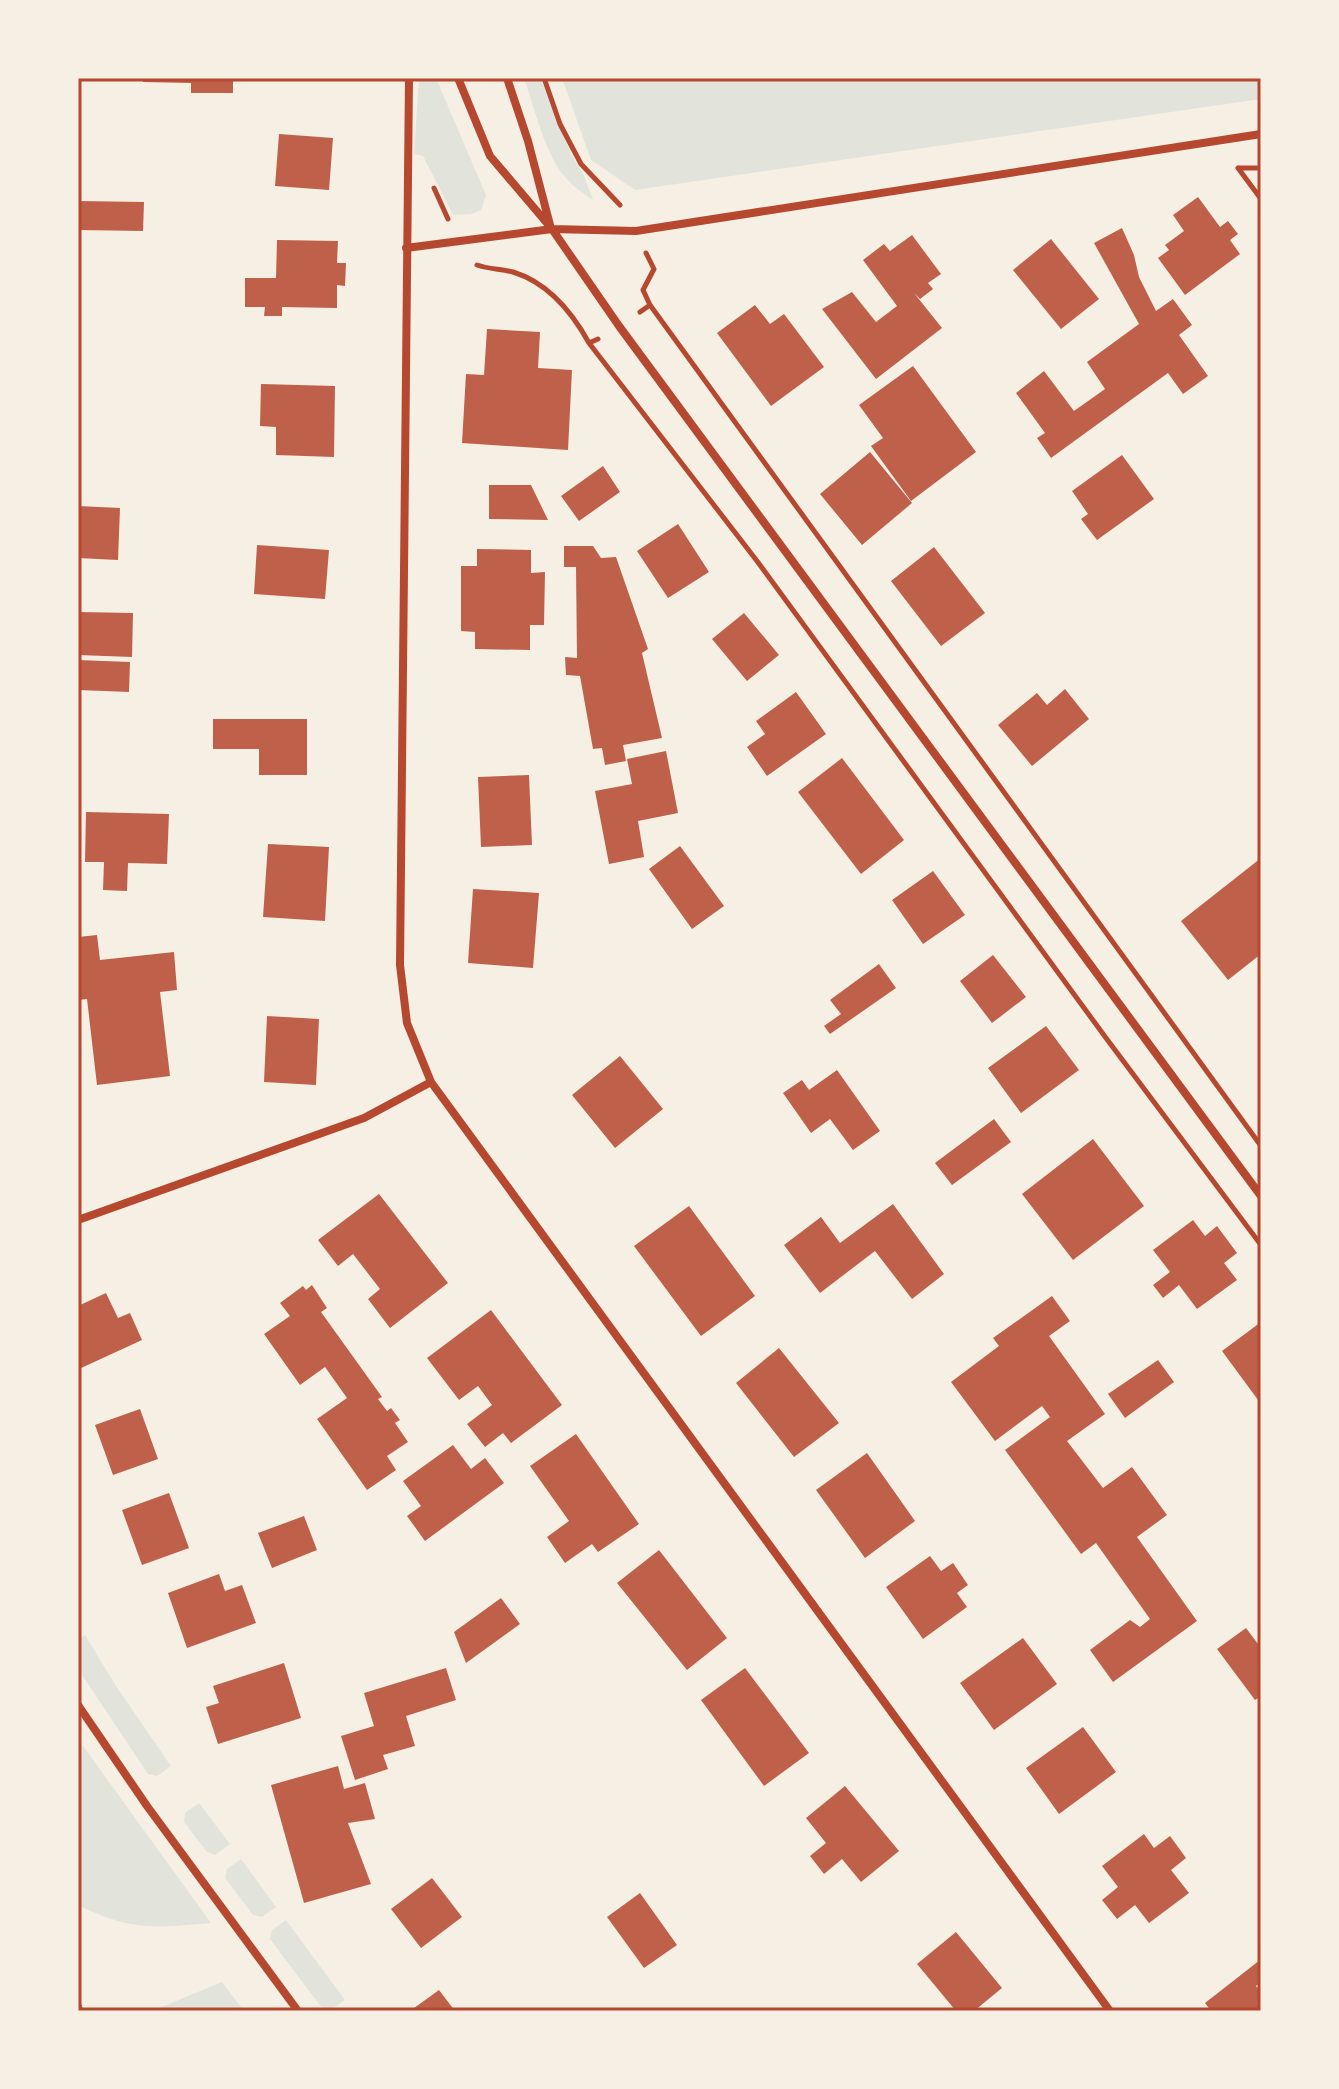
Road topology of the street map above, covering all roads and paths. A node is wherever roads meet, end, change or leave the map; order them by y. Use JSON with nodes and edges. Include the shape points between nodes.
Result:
{"nodes":[{"id":1,"x":409,"y":78,"type":"edge"},
{"id":2,"x":458,"y":78,"type":"edge"},
{"id":3,"x":507,"y":78,"type":"edge"},
{"id":4,"x":544,"y":78,"type":"edge"},
{"id":5,"x":1261,"y":134,"type":"edge"},
{"id":6,"x":1261,"y":168,"type":"edge"},
{"id":7,"x":1261,"y":199,"type":"edge"},
{"id":8,"x":552,"y":229,"type":"junction"},
{"id":9,"x":636,"y":231,"type":"junction"},
{"id":10,"x":406,"y":248,"type":"junction"},
{"id":11,"x":650,"y":305,"type":"junction"},
{"id":12,"x":619,"y":326,"type":"junction"},
{"id":13,"x":431,"y":1082,"type":"junction"},
{"id":14,"x":1261,"y":1146,"type":"edge"},
{"id":15,"x":1261,"y":1196,"type":"edge"},
{"id":16,"x":78,"y":1220,"type":"edge"},
{"id":17,"x":1261,"y":1245,"type":"edge"},
{"id":18,"x":78,"y":1705,"type":"edge"},
{"id":19,"x":78,"y":2003,"type":"edge"},
{"id":20,"x":81,"y":2011,"type":"edge"},
{"id":21,"x":298,"y":2011,"type":"edge"},
{"id":22,"x":1110,"y":2011,"type":"edge"}],
"edges":[{"from":1,"to":10,"type":"street"},
{"from":2,"to":8,"type":"street","via":[[490,156]]},
{"from":3,"to":8,"type":"street"},
{"from":4,"to":9,"type":"path","via":[[581,164],[617,201]]},
{"from":5,"to":9,"type":"street"},
{"from":6,"to":7,"type":"path","via":[[1238,168]]},
{"from":8,"to":9,"type":"street"},
{"from":8,"to":10,"type":"street"},
{"from":8,"to":12,"type":"street"},
{"from":9,"to":11,"type":"path","via":[[654,269],[643,290]]},
{"from":10,"to":13,"type":"street","via":[[400,965],[407,1023]]},
{"from":11,"to":12,"type":"path"},
{"from":11,"to":14,"type":"path"},
{"from":12,"to":15,"type":"street"},
{"from":12,"to":17,"type":"path","via":[[589,343],[757,561]]},
{"from":13,"to":16,"type":"street","via":[[364,1118]]},
{"from":13,"to":22,"type":"street"},
{"from":18,"to":21,"type":"street"},
{"from":19,"to":20,"type":"path"}]}
